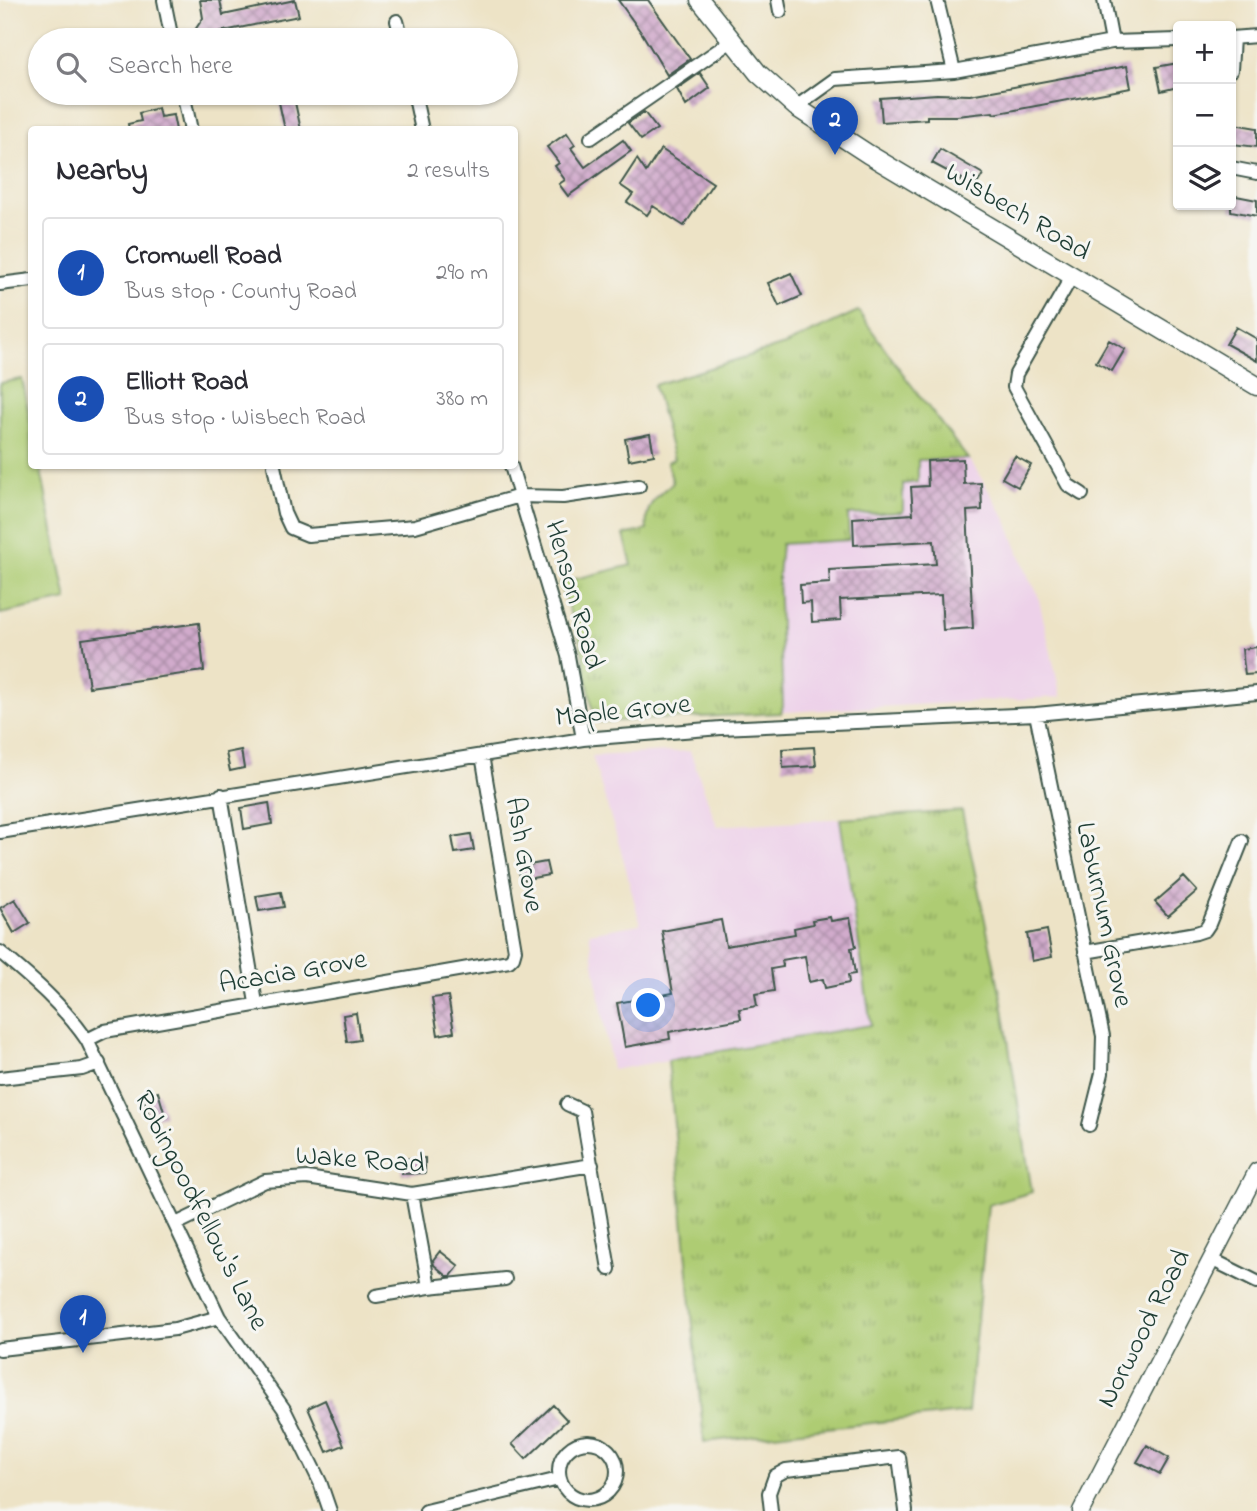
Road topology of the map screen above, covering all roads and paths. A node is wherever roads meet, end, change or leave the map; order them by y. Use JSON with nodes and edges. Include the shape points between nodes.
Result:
{"nodes":[{"id":1,"x":164,"y":0,"type":"edge"},
{"id":2,"x":700,"y":0,"type":"edge"},
{"id":3,"x":937,"y":0,"type":"edge"},
{"id":4,"x":1104,"y":0,"type":"edge"},
{"id":5,"x":397,"y":21,"type":"dead end"},
{"id":6,"x":170,"y":28,"type":"edge"},
{"id":7,"x":399,"y":28,"type":"edge"},
{"id":8,"x":1257,"y":36,"type":"edge"},
{"id":9,"x":1236,"y":38,"type":"edge"},
{"id":10,"x":733,"y":40,"type":"junction"},
{"id":11,"x":1173,"y":40,"type":"edge"},
{"id":12,"x":1112,"y":42,"type":"junction"},
{"id":13,"x":954,"y":71,"type":"junction"},
{"id":14,"x":186,"y":105,"type":"edge"},
{"id":15,"x":417,"y":105,"type":"edge"},
{"id":16,"x":796,"y":107,"type":"junction"},
{"id":17,"x":190,"y":126,"type":"edge"},
{"id":18,"x":421,"y":126,"type":"edge"},
{"id":19,"x":591,"y":138,"type":"dead end"},
{"id":20,"x":1236,"y":169,"type":"edge"},
{"id":21,"x":1257,"y":173,"type":"edge"},
{"id":22,"x":1072,"y":276,"type":"junction"},
{"id":23,"x":28,"y":280,"type":"edge"},
{"id":24,"x":0,"y":284,"type":"edge"},
{"id":25,"x":1257,"y":386,"type":"edge"},
{"id":26,"x":275,"y":469,"type":"edge"},
{"id":27,"x":512,"y":469,"type":"edge"},
{"id":28,"x":639,"y":486,"type":"dead end"},
{"id":29,"x":1082,"y":494,"type":"dead end"},
{"id":30,"x":520,"y":496,"type":"junction"},
{"id":31,"x":1257,"y":693,"type":"edge"},
{"id":32,"x":1035,"y":714,"type":"junction"},
{"id":33,"x":583,"y":738,"type":"junction"},
{"id":34,"x":482,"y":755,"type":"junction"},
{"id":35,"x":221,"y":795,"type":"junction"},
{"id":36,"x":0,"y":832,"type":"edge"},
{"id":37,"x":1242,"y":841,"type":"dead end"},
{"id":38,"x":0,"y":952,"type":"edge"},
{"id":39,"x":1085,"y":952,"type":"junction"},
{"id":40,"x":509,"y":961,"type":"joint"},
{"id":41,"x":256,"y":1003,"type":"junction"},
{"id":42,"x":87,"y":1040,"type":"junction"},
{"id":43,"x":99,"y":1063,"type":"junction"},
{"id":44,"x":0,"y":1078,"type":"edge"},
{"id":45,"x":567,"y":1104,"type":"dead end"},
{"id":46,"x":1089,"y":1125,"type":"dead end"},
{"id":47,"x":592,"y":1165,"type":"junction"},
{"id":48,"x":1257,"y":1171,"type":"edge"},
{"id":49,"x":412,"y":1194,"type":"junction"},
{"id":50,"x":176,"y":1224,"type":"junction"},
{"id":51,"x":1211,"y":1259,"type":"junction"},
{"id":52,"x":609,"y":1269,"type":"dead end"},
{"id":53,"x":505,"y":1279,"type":"dead end"},
{"id":54,"x":1257,"y":1282,"type":"edge"},
{"id":55,"x":429,"y":1287,"type":"junction"},
{"id":56,"x":376,"y":1296,"type":"dead end"},
{"id":57,"x":219,"y":1317,"type":"junction"},
{"id":58,"x":0,"y":1349,"type":"edge"},
{"id":59,"x":559,"y":1479,"type":"junction"},
{"id":60,"x":330,"y":1511,"type":"edge"},
{"id":61,"x":426,"y":1511,"type":"edge"},
{"id":62,"x":771,"y":1511,"type":"edge"},
{"id":63,"x":906,"y":1511,"type":"edge"},
{"id":64,"x":1081,"y":1511,"type":"edge"}],
"edges":[{"from":1,"to":6,"type":"street"},
{"from":2,"to":10,"type":"main road","name":"Wisbech Road"},
{"from":3,"to":13,"type":"street"},
{"from":4,"to":12,"type":"street"},
{"from":5,"to":7,"type":"street"},
{"from":8,"to":9,"type":"street"},
{"from":10,"to":16,"type":"main road","name":"Wisbech Road","via":[[758,73]]},
{"from":10,"to":19,"type":"street"},
{"from":11,"to":12,"type":"street"},
{"from":12,"to":13,"type":"street"},
{"from":13,"to":16,"type":"street","via":[[835,79]]},
{"from":14,"to":17,"type":"street"},
{"from":15,"to":18,"type":"street"},
{"from":16,"to":22,"type":"main road","name":"Wisbech Road"},
{"from":20,"to":21,"type":"street"},
{"from":22,"to":25,"type":"main road","name":"Wisbech Road"},
{"from":22,"to":29,"type":"street","via":[[1016,374],[1014,387],[1068,485]]},
{"from":23,"to":24,"type":"street"},
{"from":26,"to":30,"type":"street","via":[[287,521],[291,528],[308,535],[415,526]]},
{"from":27,"to":30,"type":"street","name":"Henson Road"},
{"from":28,"to":30,"type":"street","via":[[563,497]]},
{"from":30,"to":33,"type":"street","name":"Henson Road","via":[[568,656]]},
{"from":31,"to":32,"type":"street","name":"Maple Grove"},
{"from":32,"to":33,"type":"street","name":"Maple Grove"},
{"from":32,"to":39,"type":"street","name":"Laburnum Grove"},
{"from":33,"to":34,"type":"street","name":"Maple Grove"},
{"from":34,"to":35,"type":"street","name":"Maple Grove"},
{"from":34,"to":40,"type":"street","name":"Ash Grove","via":[[514,950]]},
{"from":35,"to":36,"type":"street","name":"Maple Grove"},
{"from":35,"to":41,"type":"street"},
{"from":37,"to":39,"type":"street","via":[[1205,930]]},
{"from":38,"to":42,"type":"street","name":"Robingoodfellow's Lane","via":[[48,993]]},
{"from":39,"to":46,"type":"street","name":"Laburnum Grove","via":[[1103,1036],[1102,1073]]},
{"from":40,"to":41,"type":"street","name":"Acacia Grove"},
{"from":41,"to":42,"type":"street","name":"Acacia Grove","via":[[105,1031]]},
{"from":42,"to":43,"type":"street","name":"Robingoodfellow's Lane"},
{"from":43,"to":44,"type":"street"},
{"from":43,"to":50,"type":"street","name":"Robingoodfellow's Lane"},
{"from":45,"to":47,"type":"street","via":[[582,1111]]},
{"from":47,"to":49,"type":"street","name":"Wake Road"},
{"from":47,"to":52,"type":"street"},
{"from":48,"to":51,"type":"street","name":"Norwood Road"},
{"from":49,"to":50,"type":"street","name":"Wake Road","via":[[307,1178],[265,1181]]},
{"from":49,"to":55,"type":"street"},
{"from":50,"to":57,"type":"street","name":"Robingoodfellow's Lane"},
{"from":51,"to":54,"type":"street"},
{"from":51,"to":64,"type":"street","name":"Norwood Road"},
{"from":53,"to":55,"type":"street"},
{"from":55,"to":56,"type":"street"},
{"from":57,"to":58,"type":"street","via":[[175,1329]]},
{"from":57,"to":60,"type":"street","name":"Robingoodfellow's Lane","via":[[284,1409]]},
{"from":59,"to":59,"type":"street","via":[[571,1496],[600,1498],[611,1489],[617,1464],[598,1443],[577,1443],[564,1453]]},
{"from":59,"to":61,"type":"street"},
{"from":62,"to":63,"type":"street","via":[[769,1493],[775,1476],[786,1470],[899,1457]]}]}
